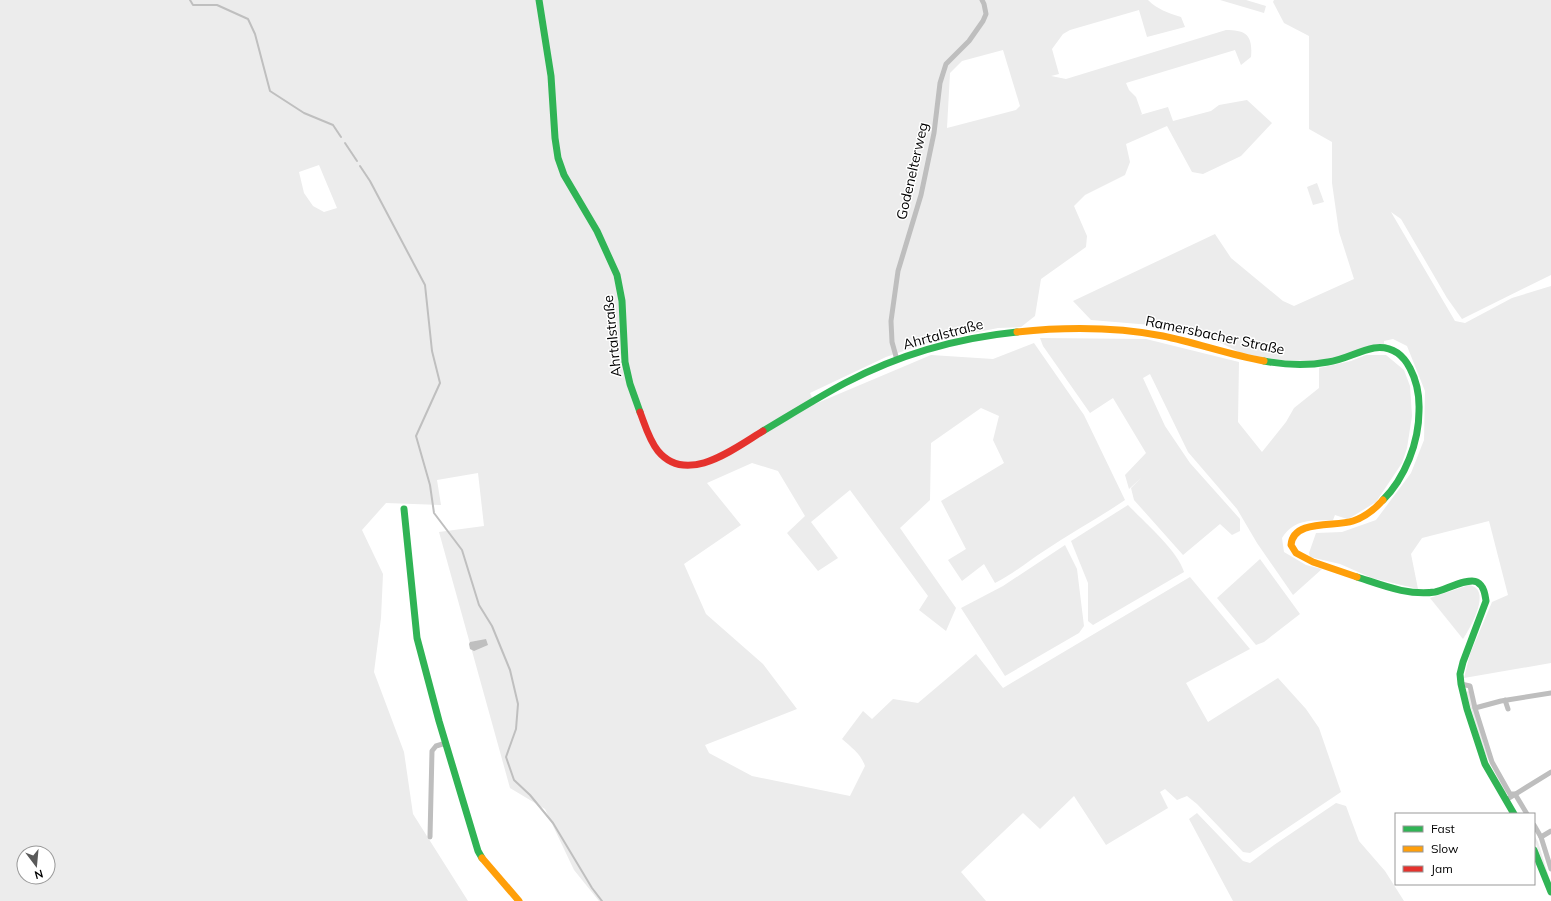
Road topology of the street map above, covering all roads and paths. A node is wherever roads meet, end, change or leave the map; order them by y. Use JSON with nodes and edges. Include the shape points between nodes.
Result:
{"nodes":[{"id":1,"x":539,"y":0,"type":"edge"},
{"id":2,"x":982,"y":0,"type":"edge"},
{"id":3,"x":1020,"y":331,"type":"joint"},
{"id":4,"x":897,"y":360,"type":"junction"},
{"id":5,"x":404,"y":509,"type":"dead end"},
{"id":6,"x":1461,"y":684,"type":"junction"},
{"id":7,"x":1551,"y":693,"type":"edge"},
{"id":8,"x":1505,"y":700,"type":"junction"},
{"id":9,"x":1475,"y":708,"type":"junction"},
{"id":10,"x":1508,"y":709,"type":"dead end"},
{"id":11,"x":446,"y":743,"type":"junction"},
{"id":12,"x":1551,"y":772,"type":"edge"},
{"id":13,"x":1515,"y":794,"type":"junction"},
{"id":14,"x":1506,"y":800,"type":"junction"},
{"id":15,"x":1513,"y":813,"type":"edge"},
{"id":16,"x":1526,"y":813,"type":"edge"},
{"id":17,"x":1535,"y":826,"type":"edge"},
{"id":18,"x":1551,"y":831,"type":"edge"},
{"id":19,"x":430,"y":837,"type":"dead end"},
{"id":20,"x":1542,"y":837,"type":"junction"},
{"id":21,"x":1535,"y":852,"type":"edge"},
{"id":22,"x":1551,"y":869,"type":"edge"},
{"id":23,"x":1551,"y":892,"type":"edge"},
{"id":24,"x":518,"y":901,"type":"edge"}],
"edges":[{"from":1,"to":4,"type":"main road","name":"Ahrtalstraße","via":[[552,87],[557,153],[572,190],[595,227],[613,264],[622,296],[624,351],[628,376],[639,412],[657,450],[680,464],[705,464],[836,387]]},
{"from":2,"to":4,"type":"street","name":"Godenelterweg","via":[[986,14],[983,21],[969,41],[946,64],[940,83],[934,134],[921,195],[898,271],[891,321],[892,342]]},
{"from":3,"to":4,"type":"main road","name":"Ahrtalstraße","via":[[953,342]]},
{"from":3,"to":6,"type":"main road","name":"Ramersbacher Straße","via":[[1097,328],[1145,333],[1257,360],[1289,364],[1331,362],[1379,348],[1400,355],[1407,362],[1417,382],[1420,413],[1414,446],[1403,471],[1382,502],[1366,516],[1340,525],[1307,527],[1293,536],[1291,545],[1296,553],[1313,562],[1403,591],[1433,592],[1468,581],[1477,582],[1486,601],[1463,662]]},
{"from":5,"to":11,"type":"main road","via":[[417,638]]},
{"from":6,"to":9,"type":"street","via":[[1470,686]]},
{"from":6,"to":14,"type":"main road","name":"Ramersbacher Straße","via":[[1485,764]]},
{"from":7,"to":8,"type":"street"},
{"from":8,"to":9,"type":"street"},
{"from":8,"to":10,"type":"street"},
{"from":9,"to":13,"type":"street","via":[[1492,762],[1510,794]]},
{"from":11,"to":19,"type":"street","via":[[436,746],[432,751]]},
{"from":11,"to":24,"type":"main road","via":[[478,851],[484,862]]},
{"from":12,"to":13,"type":"street"},
{"from":13,"to":14,"type":"street"},
{"from":13,"to":16,"type":"street"},
{"from":14,"to":15,"type":"main road","name":"Ramersbacher Straße"},
{"from":17,"to":20,"type":"street"},
{"from":18,"to":20,"type":"street"},
{"from":20,"to":22,"type":"street"},
{"from":21,"to":23,"type":"main road"}]}
